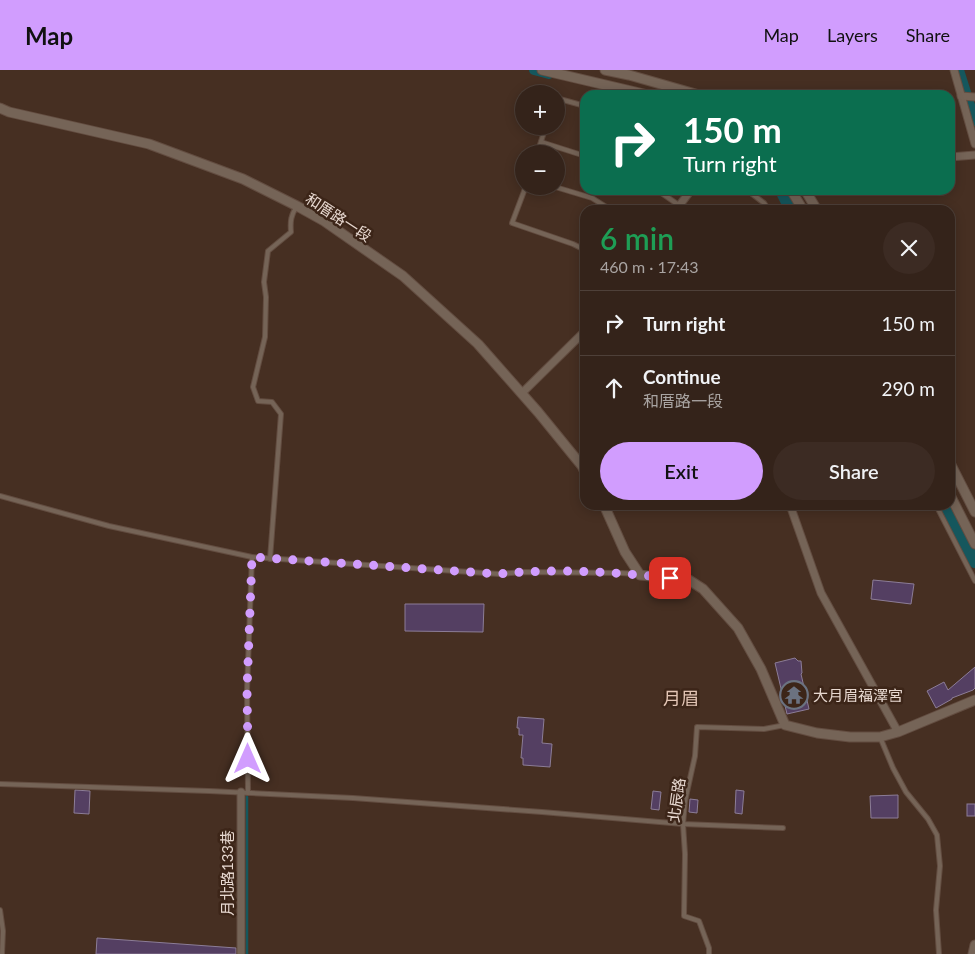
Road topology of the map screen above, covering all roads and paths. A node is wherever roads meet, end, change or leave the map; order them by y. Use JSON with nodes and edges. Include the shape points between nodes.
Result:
{"nodes":[{"id":1,"x":542,"y":70,"type":"edge"},
{"id":2,"x":605,"y":70,"type":"edge"},
{"id":3,"x":954,"y":70,"type":"edge"},
{"id":4,"x":627,"y":90,"type":"edge"},
{"id":5,"x":682,"y":90,"type":"edge"},
{"id":6,"x":961,"y":96,"type":"junction"},
{"id":7,"x":975,"y":97,"type":"edge"},
{"id":8,"x":565,"y":100,"type":"edge"},
{"id":9,"x":580,"y":105,"type":"edge"},
{"id":10,"x":0,"y":108,"type":"edge"},
{"id":11,"x":543,"y":135,"type":"edge"},
{"id":12,"x":541,"y":142,"type":"junction"},
{"id":13,"x":975,"y":144,"type":"edge"},
{"id":14,"x":540,"y":145,"type":"edge"},
{"id":15,"x":580,"y":154,"type":"edge"},
{"id":16,"x":975,"y":155,"type":"edge"},
{"id":17,"x":955,"y":157,"type":"edge"},
{"id":18,"x":565,"y":190,"type":"edge"},
{"id":19,"x":580,"y":194,"type":"edge"},
{"id":20,"x":523,"y":195,"type":"edge"},
{"id":21,"x":582,"y":195,"type":"edge"},
{"id":22,"x":664,"y":195,"type":"edge"},
{"id":23,"x":753,"y":195,"type":"edge"},
{"id":24,"x":603,"y":205,"type":"edge"},
{"id":25,"x":677,"y":205,"type":"edge"},
{"id":26,"x":765,"y":205,"type":"edge"},
{"id":27,"x":297,"y":206,"type":"junction"},
{"id":28,"x":580,"y":248,"type":"edge"},
{"id":29,"x":580,"y":336,"type":"edge"},
{"id":30,"x":522,"y":393,"type":"junction"},
{"id":31,"x":580,"y":464,"type":"edge"},
{"id":32,"x":955,"y":473,"type":"edge"},
{"id":33,"x":0,"y":496,"type":"edge"},
{"id":34,"x":955,"y":505,"type":"edge"},
{"id":35,"x":606,"y":510,"type":"edge"},
{"id":36,"x":792,"y":510,"type":"edge"},
{"id":37,"x":939,"y":510,"type":"edge"},
{"id":38,"x":975,"y":512,"type":"edge"},
{"id":39,"x":975,"y":544,"type":"edge"},
{"id":40,"x":252,"y":557,"type":"junction"},
{"id":41,"x":270,"y":559,"type":"junction"},
{"id":42,"x":640,"y":575,"type":"junction"},
{"id":43,"x":975,"y":581,"type":"edge"},
{"id":44,"x":975,"y":700,"type":"edge"},
{"id":45,"x":785,"y":725,"type":"junction"},
{"id":46,"x":898,"y":732,"type":"junction"},
{"id":47,"x":880,"y":736,"type":"junction"},
{"id":48,"x":0,"y":784,"type":"edge"},
{"id":49,"x":244,"y":792,"type":"junction"},
{"id":50,"x":682,"y":824,"type":"junction"},
{"id":51,"x":783,"y":828,"type":"dead end"},
{"id":52,"x":0,"y":910,"type":"edge"},
{"id":53,"x":975,"y":946,"type":"edge"},
{"id":54,"x":2,"y":954,"type":"edge"},
{"id":55,"x":241,"y":954,"type":"edge"},
{"id":56,"x":709,"y":954,"type":"edge"},
{"id":57,"x":939,"y":954,"type":"edge"},
{"id":58,"x":973,"y":954,"type":"edge"}],
"edges":[{"from":1,"to":4,"type":"street"},
{"from":2,"to":5,"type":"street"},
{"from":3,"to":6,"type":"street"},
{"from":6,"to":7,"type":"street"},
{"from":6,"to":13,"type":"street"},
{"from":8,"to":9,"type":"lane"},
{"from":10,"to":27,"type":"street","name":"和厝路一段","via":[[149,144],[243,179]]},
{"from":11,"to":12,"type":"lane"},
{"from":12,"to":14,"type":"lane"},
{"from":12,"to":15,"type":"lane"},
{"from":16,"to":17,"type":"street"},
{"from":18,"to":19,"type":"lane"},
{"from":20,"to":28,"type":"lane","via":[[512,223]]},
{"from":21,"to":24,"type":"lane"},
{"from":22,"to":25,"type":"lane"},
{"from":23,"to":26,"type":"lane"},
{"from":27,"to":30,"type":"street","name":"和厝路一段","via":[[403,276],[478,344]]},
{"from":27,"to":41,"type":"lane","via":[[291,215],[291,232],[268,250],[264,282],[264,337],[253,387],[258,400],[272,402],[281,414]]},
{"from":29,"to":30,"type":"street"},
{"from":30,"to":31,"type":"street","name":"和厝路一段"},
{"from":32,"to":38,"type":"street"},
{"from":33,"to":40,"type":"lane","via":[[109,526]]},
{"from":34,"to":39,"type":"street"},
{"from":35,"to":42,"type":"street","via":[[624,552]]},
{"from":36,"to":46,"type":"street","via":[[821,593]]},
{"from":37,"to":43,"type":"lane"},
{"from":40,"to":41,"type":"lane"},
{"from":40,"to":49,"type":"lane"},
{"from":41,"to":42,"type":"lane","via":[[499,574]]},
{"from":42,"to":45,"type":"street","via":[[689,580],[703,589],[738,628],[761,669]]},
{"from":44,"to":46,"type":"street"},
{"from":45,"to":47,"type":"street","via":[[850,737]]},
{"from":45,"to":50,"type":"lane","name":"北辰路","via":[[764,729],[697,727]]},
{"from":46,"to":47,"type":"street"},
{"from":47,"to":57,"type":"lane","via":[[906,792],[928,818],[937,835]]},
{"from":48,"to":49,"type":"lane"},
{"from":49,"to":50,"type":"lane"},
{"from":49,"to":55,"type":"street","name":"月北路133巷"},
{"from":50,"to":51,"type":"lane"},
{"from":50,"to":56,"type":"lane","name":"北辰路","via":[[684,916],[699,921]]},
{"from":52,"to":54,"type":"lane"},
{"from":53,"to":58,"type":"street"}]}
